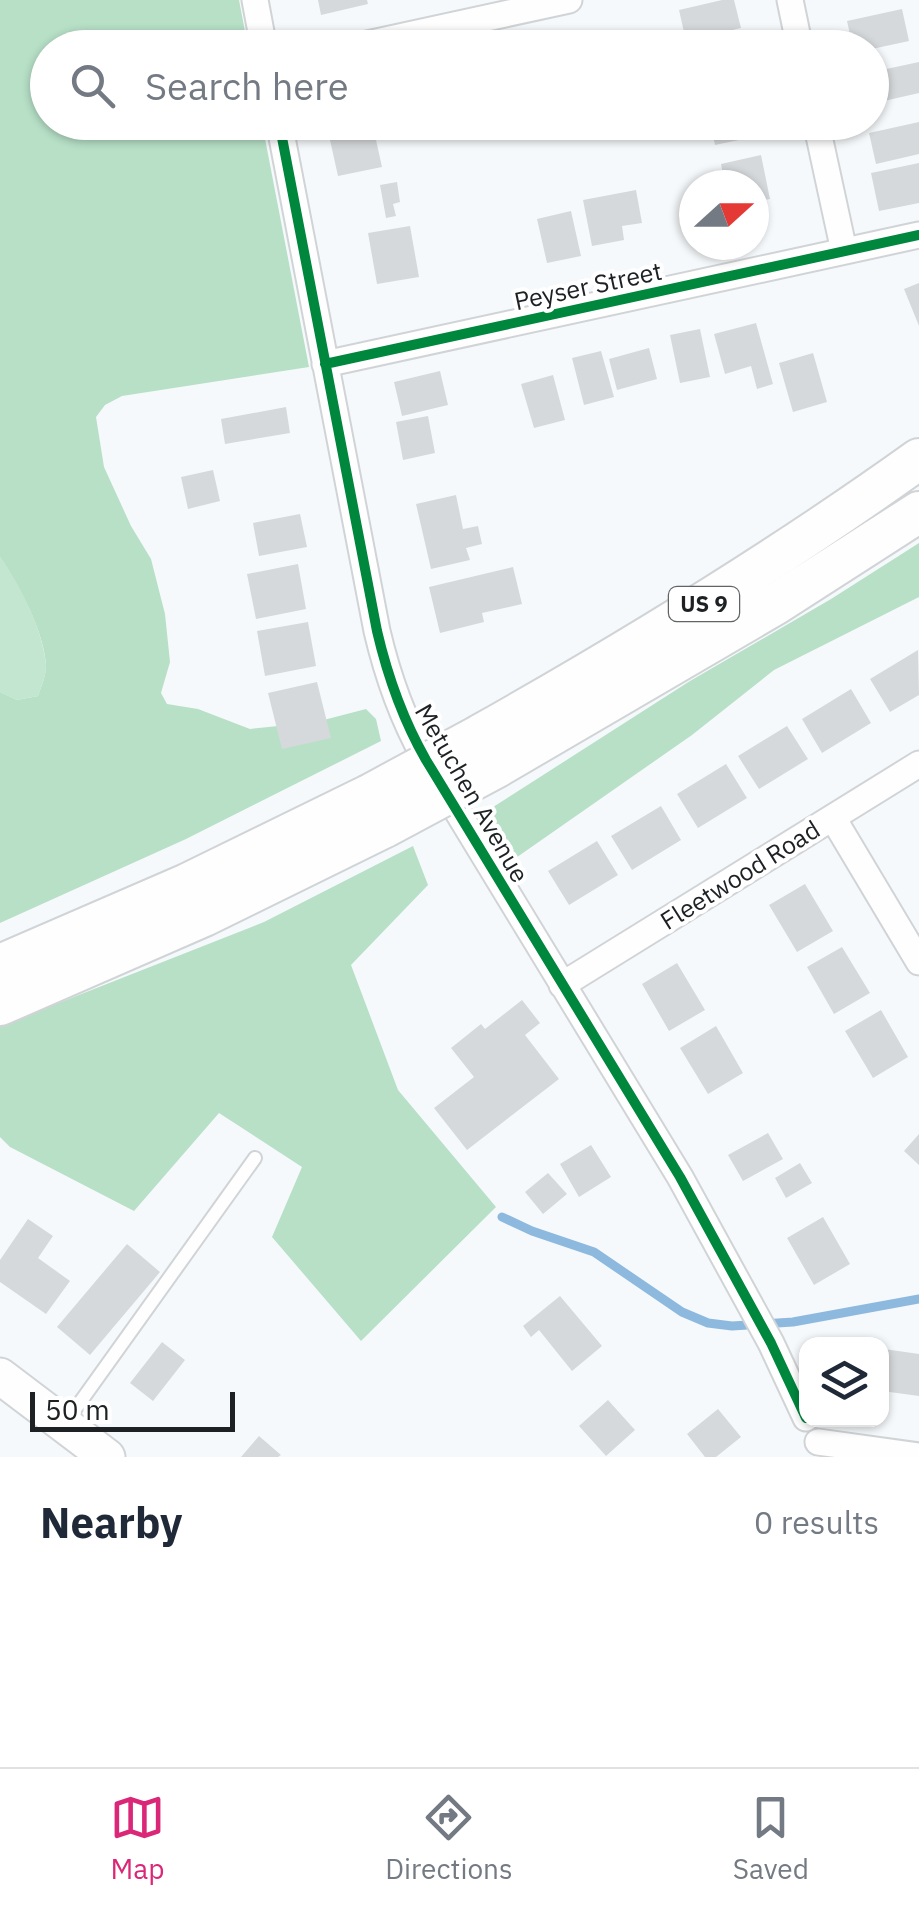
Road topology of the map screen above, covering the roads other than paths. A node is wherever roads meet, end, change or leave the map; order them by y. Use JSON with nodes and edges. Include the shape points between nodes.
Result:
{"nodes":[{"id":1,"x":255,"y":0,"type":"edge"},
{"id":2,"x":569,"y":0,"type":"edge"},
{"id":3,"x":790,"y":0,"type":"edge"},
{"id":4,"x":261,"y":30,"type":"edge"},
{"id":5,"x":431,"y":30,"type":"edge"},
{"id":6,"x":796,"y":30,"type":"edge"},
{"id":7,"x":281,"y":140,"type":"edge"},
{"id":8,"x":820,"y":140,"type":"edge"},
{"id":9,"x":919,"y":235,"type":"edge"},
{"id":10,"x":844,"y":251,"type":"junction"},
{"id":11,"x":325,"y":364,"type":"junction"},
{"id":12,"x":919,"y":459,"type":"edge"},
{"id":13,"x":919,"y":512,"type":"edge"},
{"id":14,"x":489,"y":751,"type":"junction"},
{"id":15,"x":919,"y":764,"type":"edge"},
{"id":16,"x":377,"y":811,"type":"junction"},
{"id":17,"x":833,"y":818,"type":"junction"},
{"id":18,"x":919,"y":962,"type":"edge"},
{"id":19,"x":0,"y":966,"type":"edge"},
{"id":20,"x":562,"y":985,"type":"junction"},
{"id":21,"x":0,"y":1005,"type":"edge"},
{"id":22,"x":255,"y":1158,"type":"dead end"},
{"id":23,"x":0,"y":1376,"type":"edge"},
{"id":24,"x":64,"y":1424,"type":"junction"},
{"id":25,"x":814,"y":1434,"type":"edge"},
{"id":26,"x":919,"y":1456,"type":"edge"},
{"id":27,"x":107,"y":1457,"type":"edge"}],
"edges":[{"from":1,"to":4,"type":"street"},
{"from":2,"to":5,"type":"street"},
{"from":3,"to":6,"type":"street"},
{"from":7,"to":11,"type":"street","name":"Metuchen Avenue"},
{"from":8,"to":10,"type":"street"},
{"from":9,"to":10,"type":"street","name":"Peyser Street"},
{"from":10,"to":11,"type":"street","name":"Peyser Street"},
{"from":11,"to":20,"type":"street","name":"Metuchen Avenue","via":[[390,685],[426,760]]},
{"from":12,"to":14,"type":"highway","number":"US 9","via":[[585,676]]},
{"from":13,"to":14,"type":"highway","number":"US 9","via":[[718,640]]},
{"from":14,"to":16,"type":"highway","number":"US 9","bridge":true},
{"from":15,"to":17,"type":"street","name":"Fleetwood Road"},
{"from":16,"to":19,"type":"highway","number":"US 9"},
{"from":16,"to":21,"type":"highway","number":"US 9","via":[[204,916]]},
{"from":17,"to":18,"type":"street"},
{"from":17,"to":20,"type":"street","name":"Fleetwood Road"},
{"from":20,"to":25,"type":"street","name":"Metuchen Avenue","via":[[680,1177]]},
{"from":22,"to":24,"type":"lane"},
{"from":23,"to":24,"type":"main road"},
{"from":24,"to":27,"type":"main road"},
{"from":25,"to":26,"type":"street"}]}
